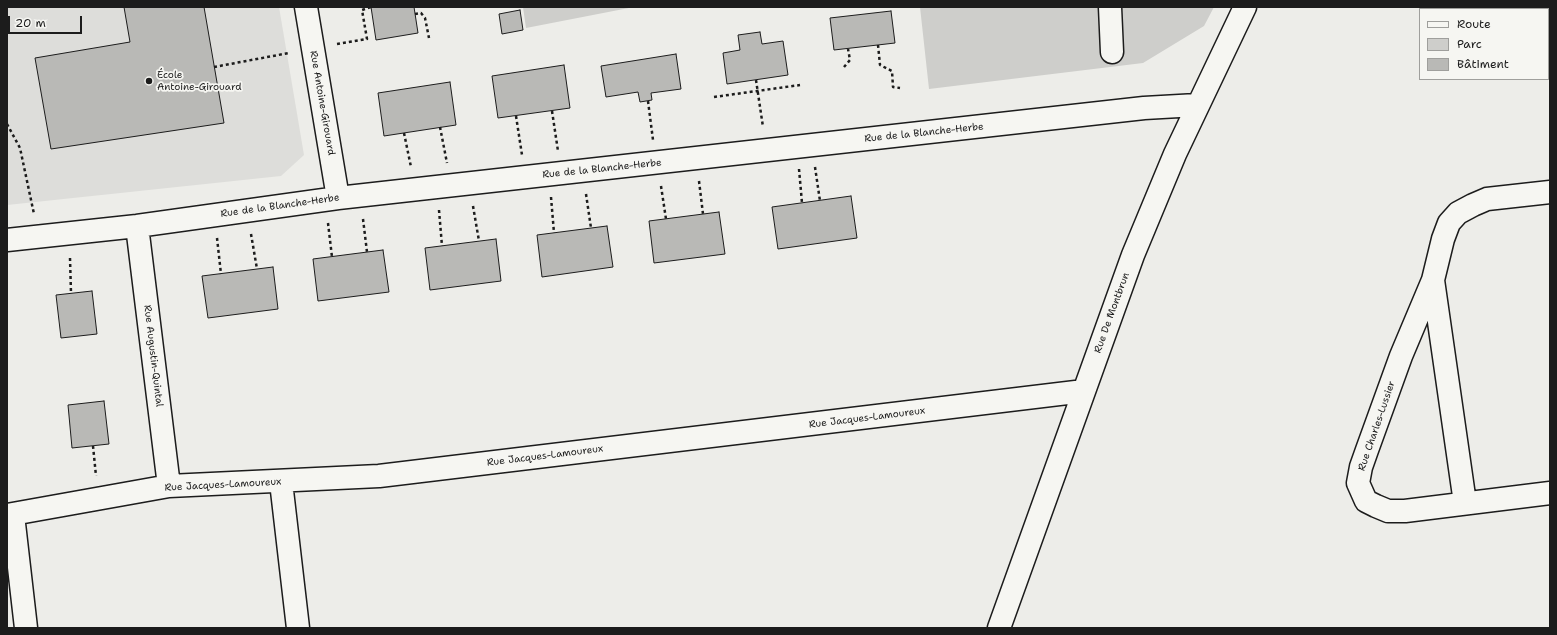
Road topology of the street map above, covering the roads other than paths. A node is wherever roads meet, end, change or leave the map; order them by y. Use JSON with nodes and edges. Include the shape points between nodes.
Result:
{"nodes":[{"id":1,"x":306,"y":7,"type":"edge"},
{"id":2,"x":1110,"y":7,"type":"edge"},
{"id":3,"x":1244,"y":7,"type":"edge"},
{"id":4,"x":1112,"y":52,"type":"dead end"},
{"id":5,"x":1197,"y":104,"type":"junction"},
{"id":6,"x":1550,"y":192,"type":"edge"},
{"id":7,"x":338,"y":198,"type":"junction"},
{"id":8,"x":137,"y":226,"type":"junction"},
{"id":9,"x":7,"y":240,"type":"edge"},
{"id":10,"x":1433,"y":280,"type":"junction"},
{"id":11,"x":1084,"y":391,"type":"junction"},
{"id":12,"x":281,"y":482,"type":"junction"},
{"id":13,"x":169,"y":486,"type":"junction"},
{"id":14,"x":1550,"y":493,"type":"edge"},
{"id":15,"x":1464,"y":503,"type":"junction"},
{"id":16,"x":10,"y":515,"type":"edge"},
{"id":17,"x":26,"y":628,"type":"edge"},
{"id":18,"x":298,"y":628,"type":"edge"},
{"id":19,"x":999,"y":628,"type":"edge"}],
"edges":[{"from":1,"to":7,"type":"street","name":"Rue Antoine-Girouard"},
{"from":2,"to":4,"type":"street"},
{"from":3,"to":5,"type":"street","name":"Rue De Montbrun"},
{"from":5,"to":7,"type":"street","name":"Rue de la Blanche-Herbe"},
{"from":5,"to":11,"type":"street","name":"Rue De Montbrun","via":[[1135,248]]},
{"from":6,"to":10,"type":"street","name":"Rue Charles-Lussier","via":[[1487,199],[1458,213],[1449,223]]},
{"from":7,"to":8,"type":"street","name":"Rue de la Blanche-Herbe"},
{"from":8,"to":9,"type":"street","name":"Rue de la Blanche-Herbe"},
{"from":8,"to":13,"type":"street","name":"Rue Augustin-Quintal"},
{"from":10,"to":15,"type":"street","name":"Rue Charles-Lussier"},
{"from":10,"to":15,"type":"street","name":"Rue Charles-Lussier","via":[[1401,356],[1361,467],[1358,483],[1366,501],[1388,511]]},
{"from":11,"to":12,"type":"street","name":"Rue Jacques-Lamoureux","via":[[379,476]]},
{"from":11,"to":19,"type":"street","name":"Rue De Montbrun"},
{"from":12,"to":13,"type":"street","name":"Rue Jacques-Lamoureux"},
{"from":12,"to":18,"type":"street"},
{"from":13,"to":16,"type":"street","name":"Rue Jacques-Lamoureux"},
{"from":14,"to":15,"type":"street","name":"Rue Charles-Lussier"},
{"from":16,"to":17,"type":"street"}]}
